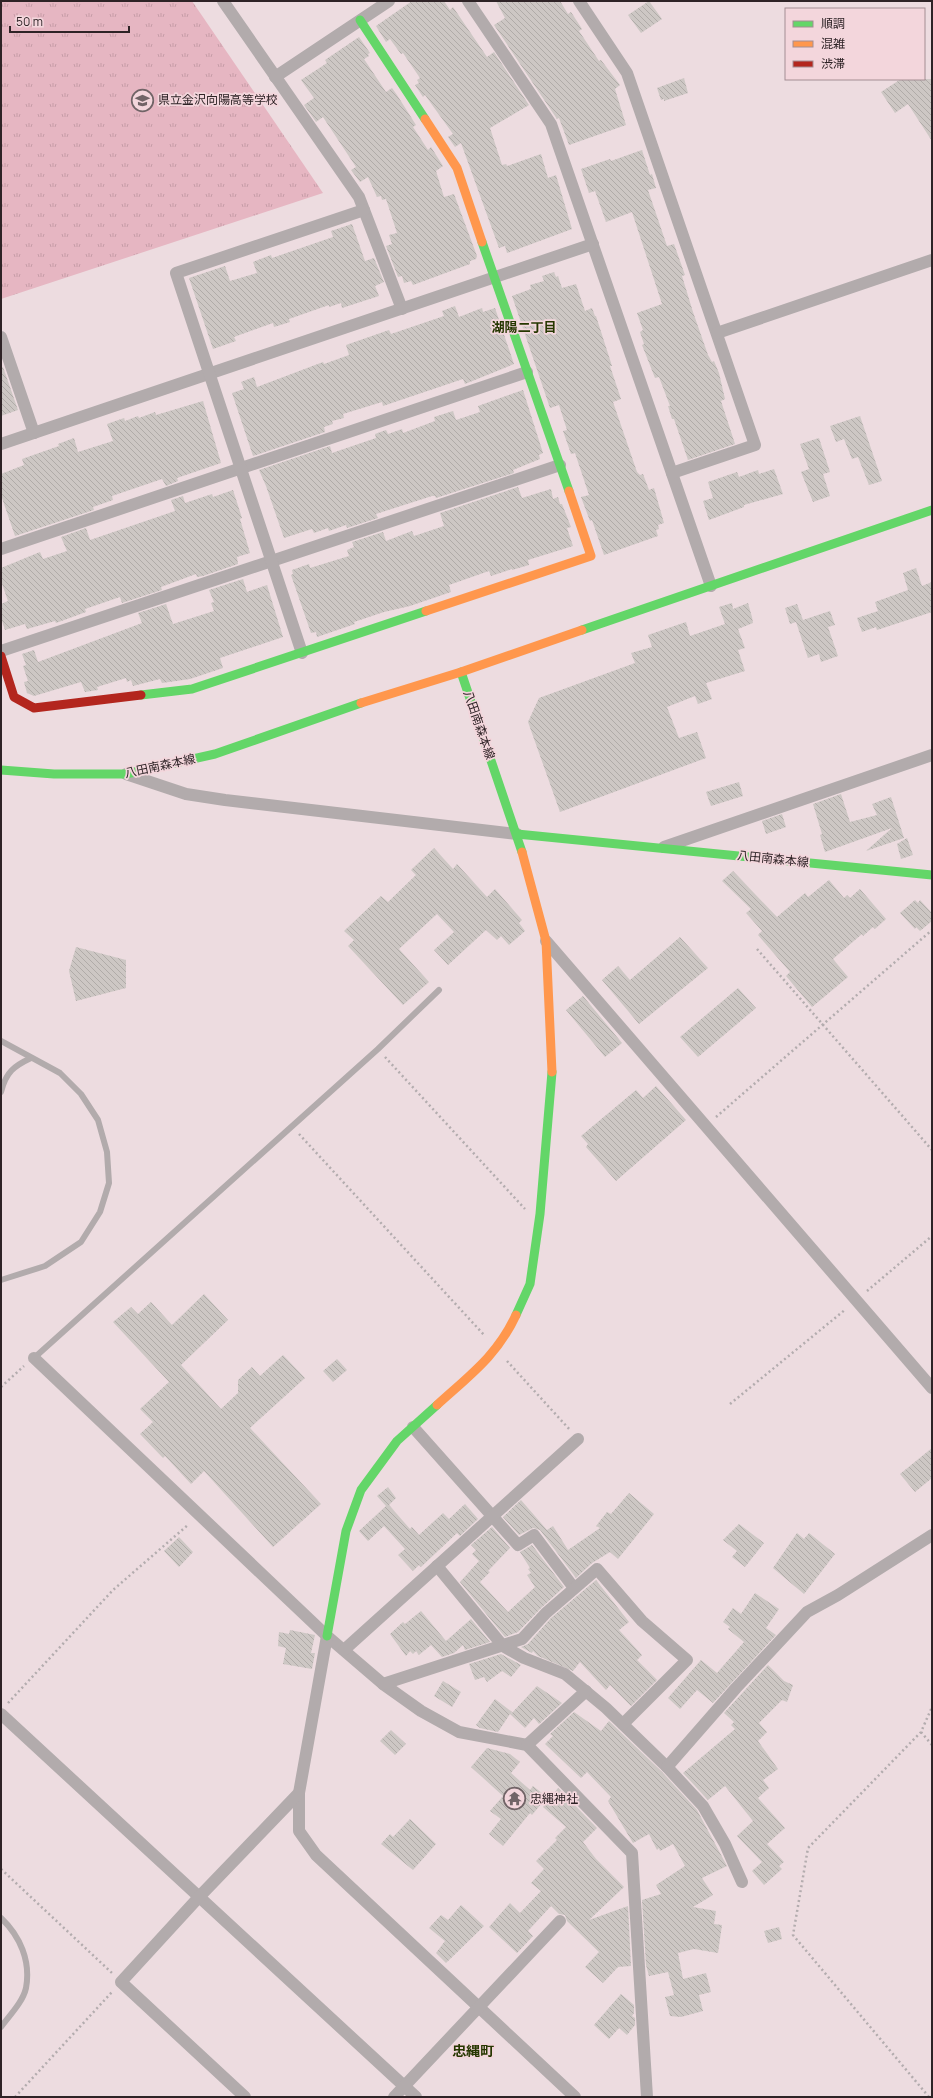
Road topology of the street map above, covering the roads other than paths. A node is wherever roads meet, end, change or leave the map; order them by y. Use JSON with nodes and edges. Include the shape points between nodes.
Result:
{"nodes":[{"id":1,"x":224,"y":1,"type":"edge"},
{"id":2,"x":389,"y":1,"type":"edge"},
{"id":3,"x":468,"y":1,"type":"edge"},
{"id":4,"x":579,"y":1,"type":"edge"},
{"id":5,"x":360,"y":20,"type":"junction"},
{"id":6,"x":275,"y":77,"type":"junction"},
{"id":7,"x":364,"y":210,"type":"junction"},
{"id":8,"x":593,"y":244,"type":"junction"},
{"id":9,"x":932,"y":260,"type":"edge"},
{"id":10,"x":495,"y":277,"type":"junction"},
{"id":11,"x":402,"y":309,"type":"junction"},
{"id":12,"x":717,"y":333,"type":"junction"},
{"id":13,"x":1,"y":337,"type":"edge"},
{"id":14,"x":528,"y":372,"type":"junction"},
{"id":15,"x":209,"y":374,"type":"junction"},
{"id":16,"x":34,"y":433,"type":"junction"},
{"id":17,"x":1,"y":444,"type":"edge"},
{"id":18,"x":560,"y":465,"type":"junction"},
{"id":19,"x":241,"y":469,"type":"junction"},
{"id":20,"x":672,"y":473,"type":"junction"},
{"id":21,"x":932,"y":510,"type":"edge"},
{"id":22,"x":1,"y":549,"type":"edge"},
{"id":23,"x":272,"y":561,"type":"junction"},
{"id":24,"x":711,"y":586,"type":"junction"},
{"id":25,"x":1,"y":652,"type":"edge"},
{"id":26,"x":302,"y":653,"type":"junction"},
{"id":27,"x":1,"y":656,"type":"edge"},
{"id":28,"x":461,"y":672,"type":"junction"},
{"id":29,"x":932,"y":755,"type":"edge"},
{"id":30,"x":1,"y":770,"type":"edge"},
{"id":31,"x":126,"y":774,"type":"junction"},
{"id":32,"x":517,"y":834,"type":"junction"},
{"id":33,"x":661,"y":848,"type":"junction"},
{"id":34,"x":932,"y":875,"type":"edge"},
{"id":35,"x":546,"y":942,"type":"junction"},
{"id":36,"x":439,"y":990,"type":"dead end"},
{"id":37,"x":1,"y":1041,"type":"edge"},
{"id":38,"x":31,"y":1058,"type":"junction"},
{"id":39,"x":1,"y":1092,"type":"edge"},
{"id":40,"x":1,"y":1280,"type":"edge"},
{"id":41,"x":34,"y":1358,"type":"joint"},
{"id":42,"x":932,"y":1388,"type":"edge"},
{"id":43,"x":412,"y":1427,"type":"junction"},
{"id":44,"x":578,"y":1439,"type":"road end"},
{"id":45,"x":492,"y":1516,"type":"junction"},
{"id":46,"x":932,"y":1535,"type":"edge"},
{"id":47,"x":437,"y":1566,"type":"junction"},
{"id":48,"x":574,"y":1588,"type":"junction"},
{"id":49,"x":328,"y":1636,"type":"junction"},
{"id":50,"x":503,"y":1646,"type":"junction"},
{"id":51,"x":344,"y":1650,"type":"junction"},
{"id":52,"x":383,"y":1684,"type":"junction"},
{"id":53,"x":586,"y":1691,"type":"junction"},
{"id":54,"x":4,"y":1710,"type":"edge"},
{"id":55,"x":623,"y":1724,"type":"junction"},
{"id":56,"x":528,"y":1745,"type":"junction"},
{"id":57,"x":667,"y":1767,"type":"junction"},
{"id":58,"x":299,"y":1793,"type":"junction"},
{"id":59,"x":742,"y":1882,"type":"dead end"},
{"id":60,"x":199,"y":1897,"type":"junction"},
{"id":61,"x":1,"y":1918,"type":"edge"},
{"id":62,"x":560,"y":1921,"type":"dead end"},
{"id":63,"x":478,"y":2007,"type":"junction"},
{"id":64,"x":1,"y":2027,"type":"edge"},
{"id":65,"x":404,"y":2086,"type":"junction"},
{"id":66,"x":245,"y":2097,"type":"edge"},
{"id":67,"x":394,"y":2097,"type":"edge"},
{"id":68,"x":416,"y":2097,"type":"edge"},
{"id":69,"x":576,"y":2097,"type":"edge"},
{"id":70,"x":647,"y":2097,"type":"edge"}],
"edges":[{"from":1,"to":6,"type":"street"},
{"from":2,"to":5,"type":"street"},
{"from":3,"to":8,"type":"street","via":[[551,124]]},
{"from":4,"to":12,"type":"street","via":[[627,73]]},
{"from":5,"to":6,"type":"street"},
{"from":5,"to":10,"type":"street","via":[[457,168]]},
{"from":6,"to":7,"type":"street","via":[[359,197]]},
{"from":7,"to":11,"type":"street"},
{"from":7,"to":15,"type":"street","via":[[176,274]]},
{"from":8,"to":10,"type":"street"},
{"from":8,"to":20,"type":"street"},
{"from":9,"to":12,"type":"street"},
{"from":10,"to":11,"type":"street"},
{"from":10,"to":14,"type":"street"},
{"from":11,"to":15,"type":"street"},
{"from":12,"to":20,"type":"street","via":[[755,445]]},
{"from":13,"to":16,"type":"street"},
{"from":14,"to":18,"type":"street"},
{"from":14,"to":19,"type":"street"},
{"from":15,"to":16,"type":"street"},
{"from":15,"to":19,"type":"street"},
{"from":16,"to":17,"type":"street"},
{"from":18,"to":23,"type":"street"},
{"from":18,"to":26,"type":"street","via":[[591,556]]},
{"from":19,"to":22,"type":"street"},
{"from":19,"to":23,"type":"street"},
{"from":20,"to":24,"type":"street"},
{"from":21,"to":24,"type":"street"},
{"from":23,"to":25,"type":"street"},
{"from":23,"to":26,"type":"street"},
{"from":24,"to":28,"type":"street"},
{"from":26,"to":27,"type":"street","via":[[192,689],[34,708],[14,697]]},
{"from":28,"to":31,"type":"street","name":"八田南森本線","via":[[332,712],[215,754]]},
{"from":28,"to":32,"type":"street","name":"八田南森本線"},
{"from":29,"to":33,"type":"street"},
{"from":30,"to":31,"type":"street","name":"八田南森本線","via":[[54,774]]},
{"from":31,"to":32,"type":"street","via":[[186,794],[225,800]]},
{"from":32,"to":33,"type":"street","name":"八田南森本線"},
{"from":32,"to":35,"type":"street"},
{"from":33,"to":34,"type":"street","name":"八田南森本線"},
{"from":35,"to":42,"type":"street"},
{"from":35,"to":43,"type":"street","via":[[552,1083],[540,1214],[530,1284],[506,1336],[487,1360]]},
{"from":36,"to":41,"type":"lane","via":[[378,1049]]},
{"from":37,"to":38,"type":"lane"},
{"from":38,"to":39,"type":"lane","via":[[15,1065],[3,1083]]},
{"from":38,"to":40,"type":"lane","via":[[60,1073],[81,1094],[98,1120],[107,1152],[109,1183],[100,1212],[81,1242],[46,1266]]},
{"from":41,"to":49,"type":"street"},
{"from":43,"to":45,"type":"street"},
{"from":43,"to":49,"type":"street","via":[[397,1441],[361,1490],[346,1531]]},
{"from":44,"to":45,"type":"street"},
{"from":45,"to":47,"type":"street"},
{"from":45,"to":48,"type":"street","via":[[518,1545],[534,1535]]},
{"from":46,"to":57,"type":"street","via":[[807,1612]]},
{"from":47,"to":50,"type":"street"},
{"from":47,"to":51,"type":"street"},
{"from":48,"to":50,"type":"street","via":[[522,1639]]},
{"from":48,"to":55,"type":"street","via":[[597,1569],[642,1621],[686,1660]]},
{"from":49,"to":51,"type":"street"},
{"from":49,"to":58,"type":"street"},
{"from":50,"to":52,"type":"street"},
{"from":50,"to":53,"type":"street","via":[[524,1658],[565,1674]]},
{"from":51,"to":52,"type":"street"},
{"from":52,"to":56,"type":"street","via":[[421,1711],[459,1732]]},
{"from":53,"to":55,"type":"street"},
{"from":53,"to":56,"type":"street"},
{"from":54,"to":60,"type":"street"},
{"from":55,"to":57,"type":"street"},
{"from":56,"to":70,"type":"street","via":[[632,1854]]},
{"from":57,"to":59,"type":"street","via":[[703,1806],[725,1844]]},
{"from":58,"to":60,"type":"street"},
{"from":58,"to":63,"type":"street","via":[[299,1831],[316,1856]]},
{"from":60,"to":65,"type":"street"},
{"from":60,"to":66,"type":"street","via":[[121,1982]]},
{"from":61,"to":64,"type":"lane","via":[[21,1944],[27,1965],[26,1989]]},
{"from":62,"to":63,"type":"street"},
{"from":63,"to":65,"type":"street"},
{"from":63,"to":69,"type":"street"},
{"from":65,"to":67,"type":"street"},
{"from":65,"to":68,"type":"street"}]}
